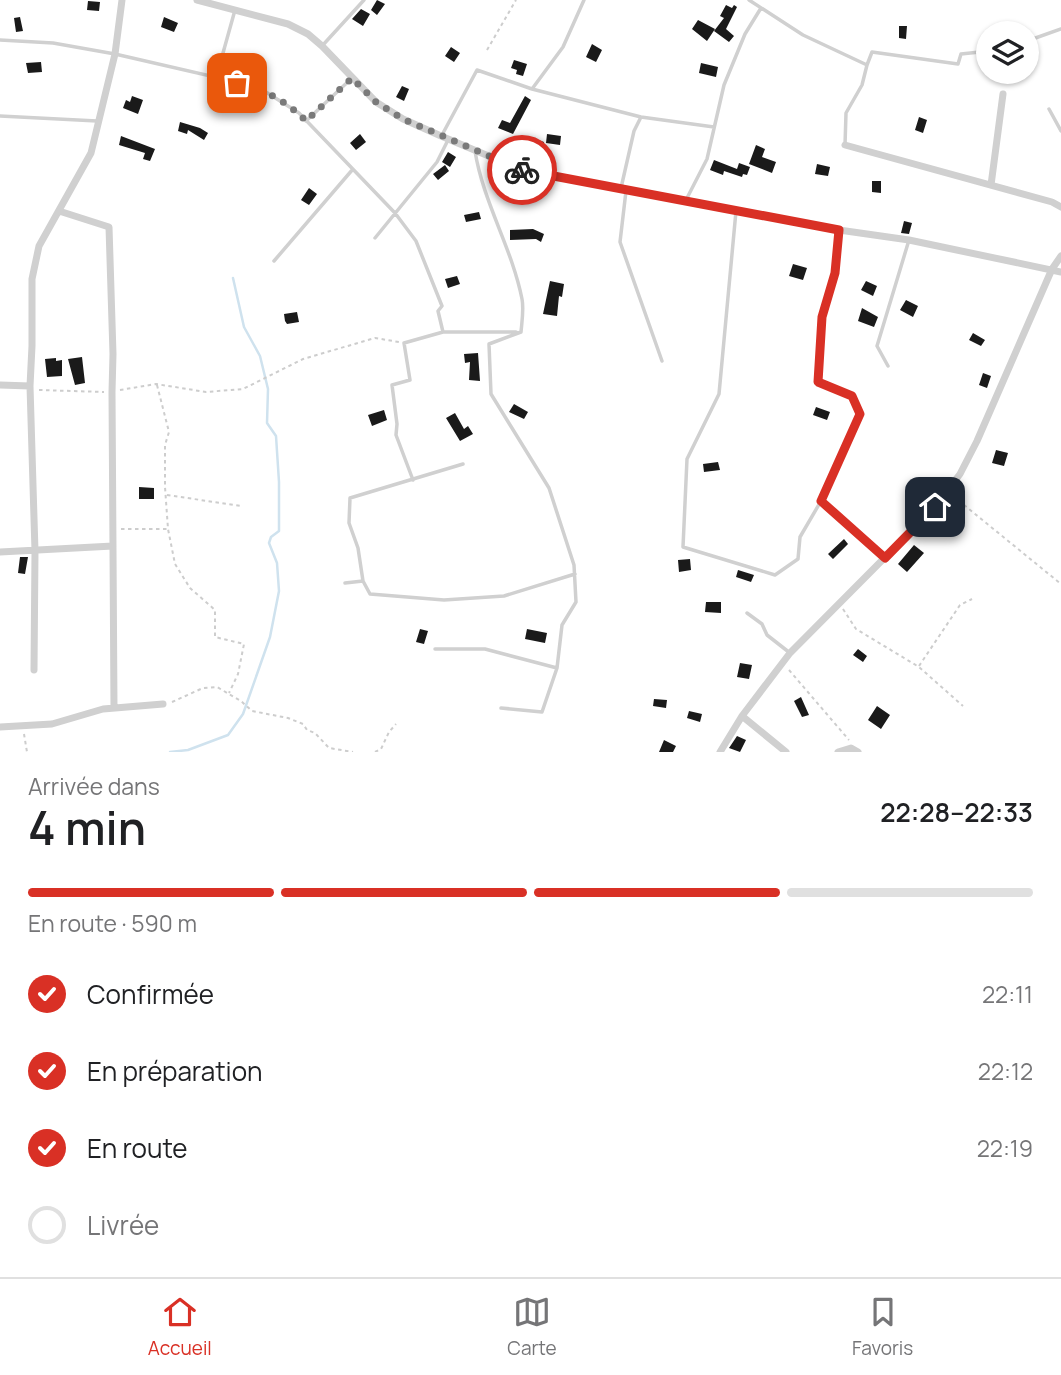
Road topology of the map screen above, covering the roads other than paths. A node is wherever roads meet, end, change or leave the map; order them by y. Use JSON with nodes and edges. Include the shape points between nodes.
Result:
{"nodes":[{"id":1,"x":122,"y":0,"type":"edge"},
{"id":2,"x":197,"y":0,"type":"edge"},
{"id":3,"x":233,"y":0,"type":"edge"},
{"id":4,"x":363,"y":0,"type":"edge"},
{"id":5,"x":584,"y":0,"type":"edge"},
{"id":6,"x":749,"y":0,"type":"edge"},
{"id":7,"x":761,"y":8,"type":"junction"},
{"id":8,"x":233,"y":9,"type":"junction"},
{"id":9,"x":1061,"y":29,"type":"edge"},
{"id":10,"x":1039,"y":37,"type":"edge"},
{"id":11,"x":0,"y":40,"type":"edge"},
{"id":12,"x":322,"y":46,"type":"junction"},
{"id":13,"x":976,"y":52,"type":"edge"},
{"id":14,"x":115,"y":54,"type":"junction"},
{"id":15,"x":867,"y":65,"type":"junction"},
{"id":16,"x":216,"y":78,"type":"junction"},
{"id":17,"x":352,"y":78,"type":"junction"},
{"id":18,"x":532,"y":89,"type":"junction"},
{"id":19,"x":1003,"y":94,"type":"dead end"},
{"id":20,"x":1049,"y":109,"type":"dead end"},
{"id":21,"x":0,"y":116,"type":"edge"},
{"id":22,"x":641,"y":117,"type":"junction"},
{"id":23,"x":99,"y":121,"type":"junction"},
{"id":24,"x":306,"y":121,"type":"junction"},
{"id":25,"x":714,"y":127,"type":"junction"},
{"id":26,"x":1061,"y":131,"type":"edge"},
{"id":27,"x":444,"y":138,"type":"junction"},
{"id":28,"x":845,"y":145,"type":"joint"},
{"id":29,"x":475,"y":151,"type":"junction"},
{"id":30,"x":353,"y":169,"type":"junction"},
{"id":31,"x":991,"y":185,"type":"junction"},
{"id":32,"x":624,"y":189,"type":"junction"},
{"id":33,"x":685,"y":202,"type":"junction"},
{"id":34,"x":1061,"y":207,"type":"edge"},
{"id":35,"x":59,"y":211,"type":"junction"},
{"id":36,"x":736,"y":211,"type":"junction"},
{"id":37,"x":395,"y":213,"type":"junction"},
{"id":38,"x":839,"y":230,"type":"junction"},
{"id":39,"x":375,"y":238,"type":"dead end"},
{"id":40,"x":909,"y":240,"type":"junction"},
{"id":41,"x":1061,"y":256,"type":"edge"},
{"id":42,"x":274,"y":261,"type":"dead end"},
{"id":43,"x":1052,"y":269,"type":"junction"},
{"id":44,"x":1061,"y":272,"type":"edge"},
{"id":45,"x":443,"y":332,"type":"junction"},
{"id":46,"x":522,"y":332,"type":"junction"},
{"id":47,"x":662,"y":360,"type":"dead end"},
{"id":48,"x":888,"y":366,"type":"dead end"},
{"id":49,"x":0,"y":385,"type":"edge"},
{"id":50,"x":30,"y":388,"type":"junction"},
{"id":51,"x":463,"y":464,"type":"dead end"},
{"id":52,"x":413,"y":480,"type":"junction"},
{"id":53,"x":821,"y":501,"type":"junction"},
{"id":54,"x":113,"y":545,"type":"junction"},
{"id":55,"x":35,"y":551,"type":"junction"},
{"id":56,"x":0,"y":552,"type":"edge"},
{"id":57,"x":885,"y":558,"type":"junction"},
{"id":58,"x":575,"y":574,"type":"junction"},
{"id":59,"x":363,"y":581,"type":"junction"},
{"id":60,"x":345,"y":583,"type":"dead end"},
{"id":61,"x":747,"y":613,"type":"dead end"},
{"id":62,"x":435,"y":649,"type":"dead end"},
{"id":63,"x":790,"y":653,"type":"junction"},
{"id":64,"x":557,"y":668,"type":"junction"},
{"id":65,"x":34,"y":670,"type":"dead end"},
{"id":66,"x":163,"y":704,"type":"road end"},
{"id":67,"x":114,"y":708,"type":"junction"},
{"id":68,"x":501,"y":708,"type":"dead end"},
{"id":69,"x":742,"y":716,"type":"junction"},
{"id":70,"x":0,"y":727,"type":"edge"},
{"id":71,"x":854,"y":750,"type":"edge"},
{"id":72,"x":720,"y":752,"type":"edge"},
{"id":73,"x":786,"y":752,"type":"edge"},
{"id":74,"x":838,"y":752,"type":"edge"}],
"edges":[{"from":1,"to":14,"type":"street"},
{"from":2,"to":8,"type":"street"},
{"from":3,"to":8,"type":"street"},
{"from":4,"to":12,"type":"lane"},
{"from":5,"to":18,"type":"lane","via":[[563,47]]},
{"from":6,"to":7,"type":"lane"},
{"from":7,"to":15,"type":"lane","via":[[803,35]]},
{"from":7,"to":25,"type":"lane","via":[[724,85]]},
{"from":8,"to":12,"type":"street","via":[[288,24]]},
{"from":8,"to":16,"type":"lane"},
{"from":9,"to":10,"type":"lane"},
{"from":11,"to":14,"type":"lane"},
{"from":12,"to":17,"type":"street"},
{"from":13,"to":15,"type":"lane","via":[[961,54],[958,64],[872,52]]},
{"from":14,"to":16,"type":"lane"},
{"from":14,"to":23,"type":"street"},
{"from":15,"to":28,"type":"lane","via":[[846,113]]},
{"from":16,"to":24,"type":"lane","via":[[258,87]]},
{"from":17,"to":24,"type":"lane"},
{"from":17,"to":27,"type":"street","via":[[376,102]]},
{"from":18,"to":22,"type":"lane"},
{"from":18,"to":27,"type":"lane","via":[[477,70]]},
{"from":19,"to":31,"type":"street"},
{"from":20,"to":26,"type":"lane"},
{"from":21,"to":23,"type":"lane"},
{"from":22,"to":25,"type":"lane"},
{"from":22,"to":32,"type":"lane","via":[[634,131]]},
{"from":23,"to":35,"type":"street","via":[[91,153]]},
{"from":24,"to":30,"type":"lane"},
{"from":25,"to":33,"type":"lane","via":[[707,159]]},
{"from":27,"to":29,"type":"street"},
{"from":27,"to":37,"type":"lane","via":[[436,162]]},
{"from":28,"to":31,"type":"street"},
{"from":29,"to":32,"type":"street","via":[[523,170]]},
{"from":29,"to":46,"type":"lane","via":[[478,173],[522,300]]},
{"from":30,"to":37,"type":"lane"},
{"from":30,"to":42,"type":"lane"},
{"from":31,"to":34,"type":"street"},
{"from":32,"to":33,"type":"street"},
{"from":32,"to":47,"type":"lane","via":[[620,242]]},
{"from":33,"to":36,"type":"street"},
{"from":35,"to":50,"type":"street","via":[[39,246],[32,279]]},
{"from":35,"to":54,"type":"street","via":[[109,227]]},
{"from":36,"to":38,"type":"street"},
{"from":36,"to":53,"type":"lane","via":[[719,394],[687,459],[683,547],[775,575],[799,559],[800,537]]},
{"from":37,"to":39,"type":"lane"},
{"from":37,"to":45,"type":"lane","via":[[416,241],[442,306],[438,311]]},
{"from":38,"to":40,"type":"street"},
{"from":38,"to":53,"type":"lane","via":[[835,273],[822,317],[818,382],[852,396],[860,414]]},
{"from":40,"to":43,"type":"street"},
{"from":40,"to":48,"type":"lane","via":[[877,346]]},
{"from":41,"to":43,"type":"street"},
{"from":43,"to":44,"type":"street"},
{"from":43,"to":57,"type":"street","via":[[960,474]]},
{"from":45,"to":46,"type":"lane"},
{"from":45,"to":52,"type":"lane","via":[[404,343],[410,380],[392,385],[396,435]]},
{"from":46,"to":58,"type":"lane","via":[[488,344],[491,394],[549,488]]},
{"from":49,"to":50,"type":"street"},
{"from":50,"to":55,"type":"street"},
{"from":51,"to":52,"type":"lane"},
{"from":52,"to":59,"type":"lane","via":[[351,498],[349,523]]},
{"from":53,"to":57,"type":"lane"},
{"from":54,"to":55,"type":"street"},
{"from":54,"to":67,"type":"street"},
{"from":55,"to":56,"type":"street"},
{"from":55,"to":65,"type":"street"},
{"from":57,"to":63,"type":"street"},
{"from":58,"to":59,"type":"lane","via":[[504,596],[444,600],[370,594]]},
{"from":58,"to":64,"type":"lane","via":[[576,602],[562,625]]},
{"from":59,"to":60,"type":"lane"},
{"from":61,"to":63,"type":"lane"},
{"from":62,"to":64,"type":"lane","via":[[485,649]]},
{"from":63,"to":69,"type":"street"},
{"from":64,"to":68,"type":"lane","via":[[542,712]]},
{"from":66,"to":67,"type":"street"},
{"from":67,"to":70,"type":"street","via":[[52,724]]},
{"from":69,"to":72,"type":"street"},
{"from":69,"to":73,"type":"street"},
{"from":71,"to":74,"type":"street"}]}
